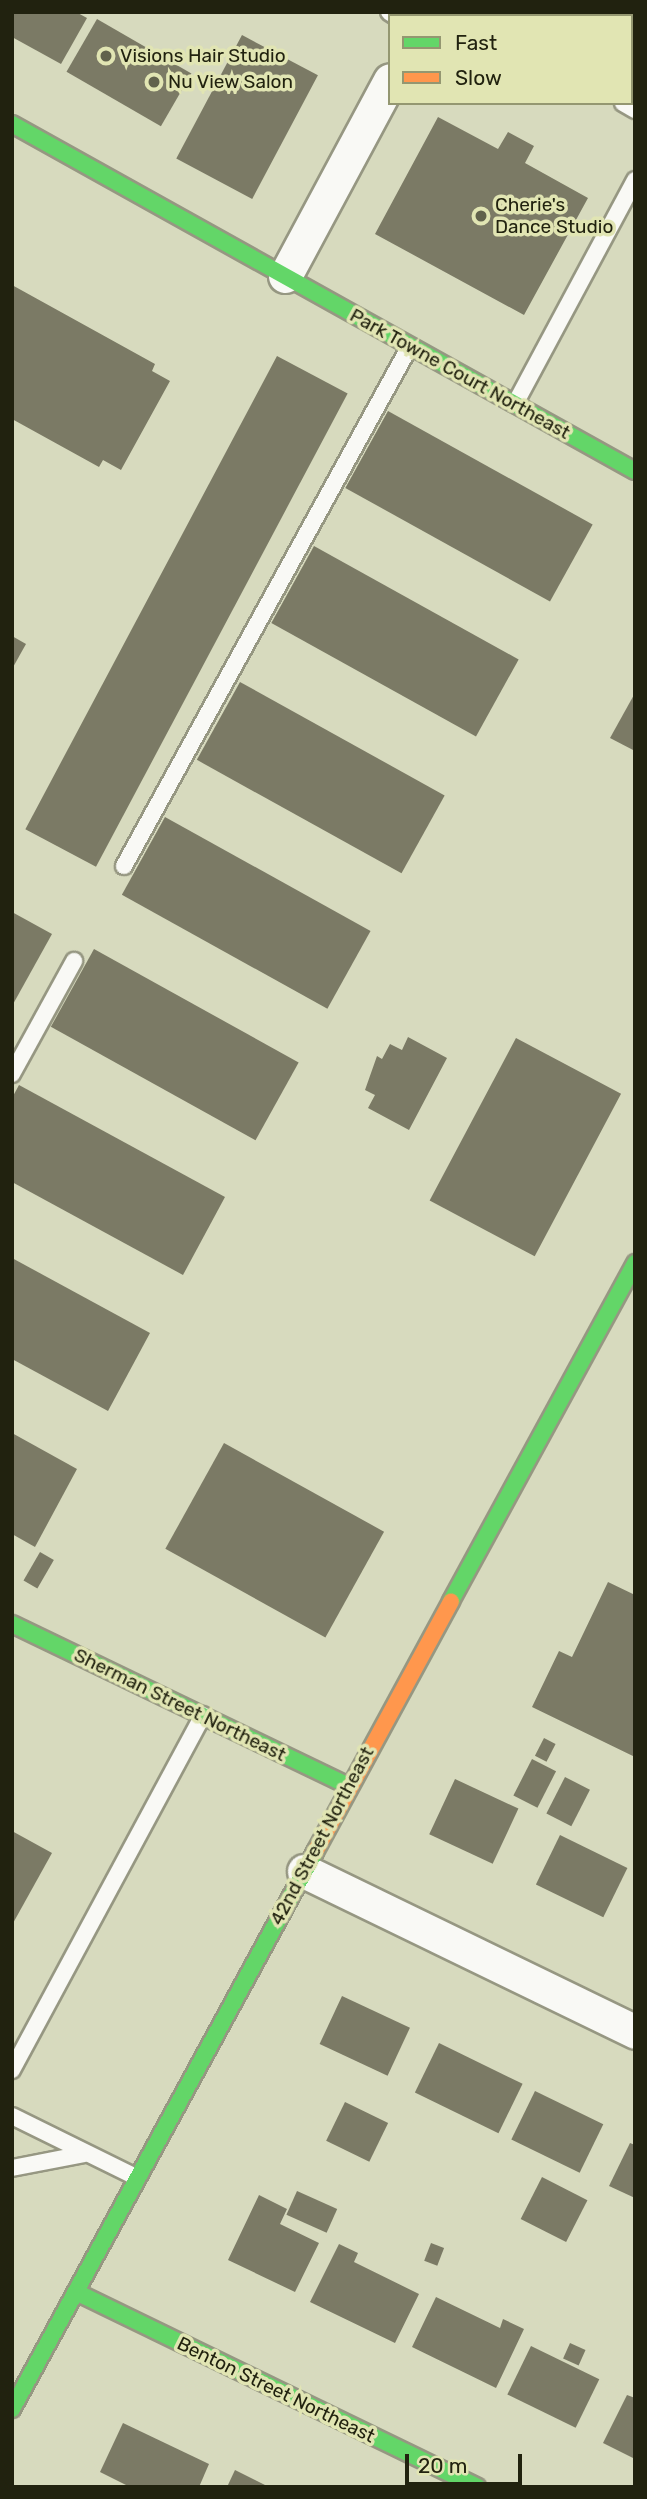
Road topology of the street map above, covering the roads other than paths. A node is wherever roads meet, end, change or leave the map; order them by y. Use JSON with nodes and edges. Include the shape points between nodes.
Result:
{"nodes":[{"id":1,"x":388,"y":84,"type":"edge"},
{"id":2,"x":12,"y":124,"type":"edge"},
{"id":3,"x":635,"y":180,"type":"edge"},
{"id":4,"x":285,"y":276,"type":"junction"},
{"id":5,"x":410,"y":346,"type":"junction"},
{"id":6,"x":515,"y":404,"type":"junction"},
{"id":7,"x":635,"y":471,"type":"edge"},
{"id":8,"x":124,"y":866,"type":"dead end"},
{"id":9,"x":74,"y":961,"type":"dead end"},
{"id":10,"x":12,"y":1074,"type":"edge"},
{"id":11,"x":635,"y":1264,"type":"edge"},
{"id":12,"x":627,"y":1294,"type":"edge"},
{"id":13,"x":12,"y":1623,"type":"edge"},
{"id":14,"x":203,"y":1715,"type":"junction"},
{"id":15,"x":349,"y":1786,"type":"junction"},
{"id":16,"x":304,"y":1871,"type":"junction"},
{"id":17,"x":635,"y":2032,"type":"edge"},
{"id":18,"x":12,"y":2070,"type":"edge"},
{"id":19,"x":12,"y":2116,"type":"edge"},
{"id":20,"x":84,"y":2154,"type":"junction"},
{"id":21,"x":12,"y":2168,"type":"edge"},
{"id":22,"x":138,"y":2178,"type":"junction"},
{"id":23,"x":76,"y":2292,"type":"junction"},
{"id":24,"x":12,"y":2409,"type":"edge"},
{"id":25,"x":477,"y":2487,"type":"edge"}],
"edges":[{"from":1,"to":4,"type":"street"},
{"from":2,"to":4,"type":"street","name":"Park Towne Court Northeast"},
{"from":3,"to":6,"type":"lane"},
{"from":4,"to":5,"type":"street","name":"Park Towne Court Northeast"},
{"from":5,"to":6,"type":"street","name":"Park Towne Court Northeast"},
{"from":5,"to":8,"type":"lane"},
{"from":6,"to":7,"type":"street","name":"Park Towne Court Northeast"},
{"from":9,"to":10,"type":"lane"},
{"from":11,"to":12,"type":"street","name":"42nd Street Northeast"},
{"from":12,"to":15,"type":"street","name":"42nd Street Northeast"},
{"from":13,"to":14,"type":"street","name":"Sherman Street Northeast"},
{"from":14,"to":15,"type":"street","name":"Sherman Street Northeast"},
{"from":14,"to":18,"type":"lane"},
{"from":15,"to":16,"type":"street","name":"42nd Street Northeast"},
{"from":16,"to":17,"type":"street"},
{"from":16,"to":22,"type":"street","name":"42nd Street Northeast"},
{"from":19,"to":20,"type":"lane"},
{"from":20,"to":21,"type":"lane"},
{"from":20,"to":22,"type":"lane"},
{"from":22,"to":23,"type":"street","name":"42nd Street Northeast"},
{"from":23,"to":24,"type":"street","name":"42nd Street Northeast"},
{"from":23,"to":25,"type":"street","name":"Benton Street Northeast"}]}
